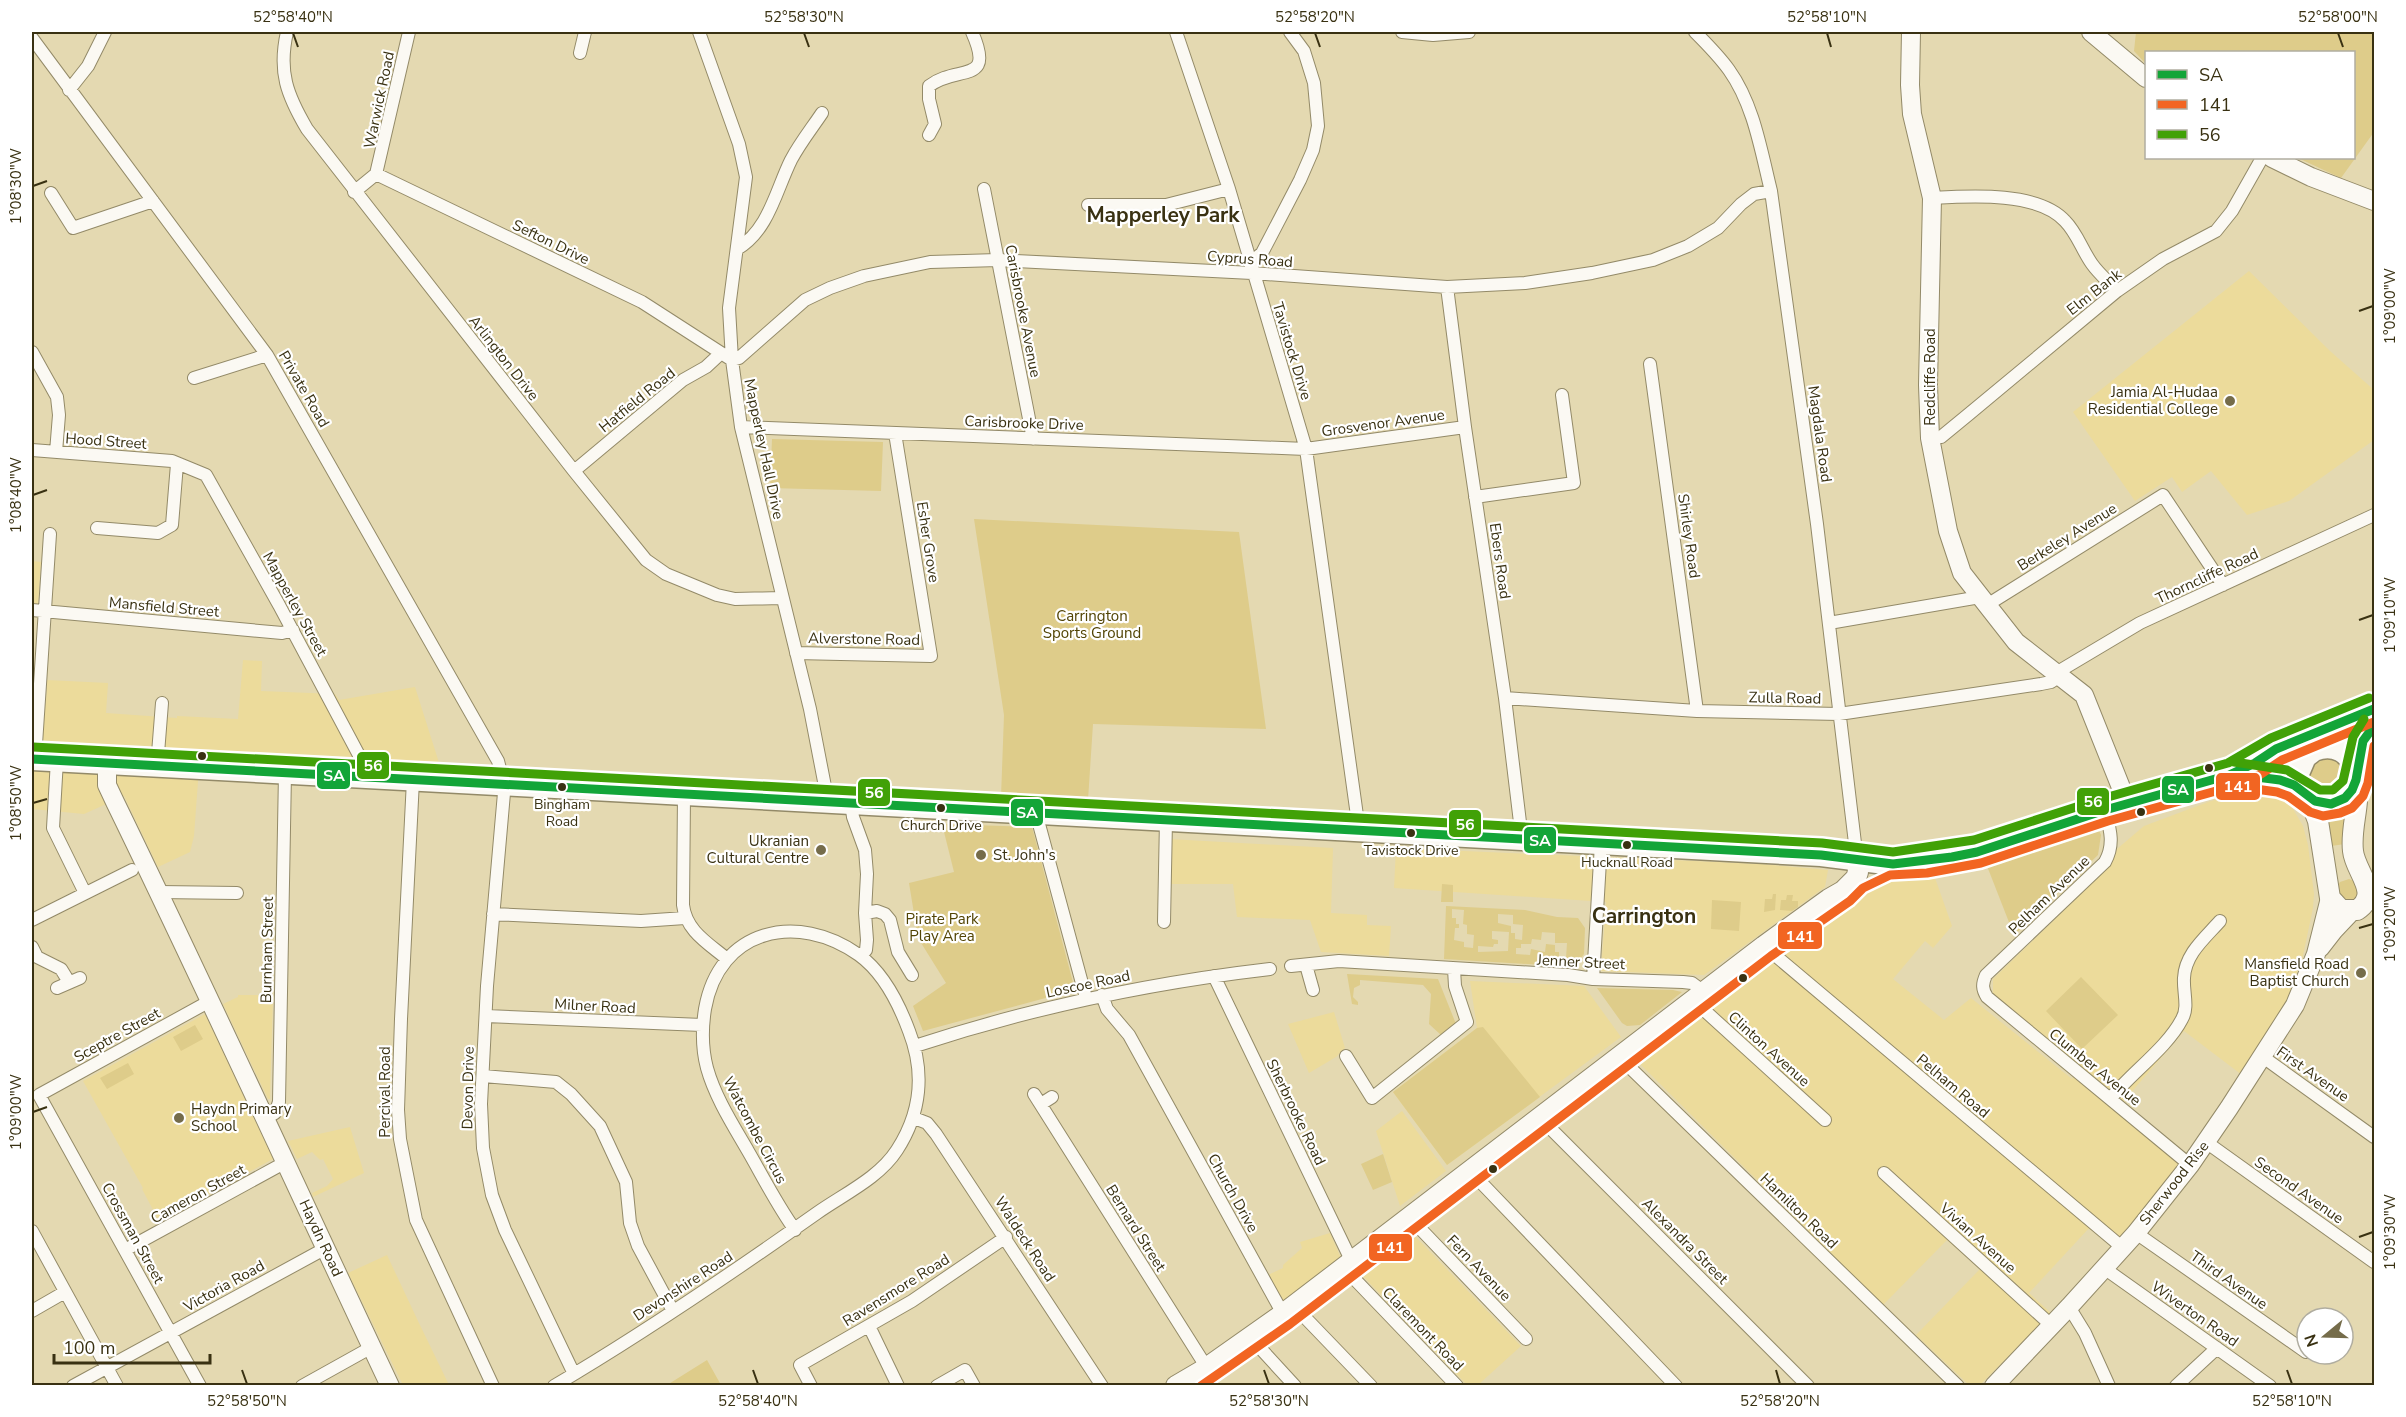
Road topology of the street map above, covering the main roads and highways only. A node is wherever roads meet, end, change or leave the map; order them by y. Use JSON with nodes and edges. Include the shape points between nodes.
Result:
{"nodes":[{"id":1,"x":2374,"y":709,"type":"edge"},
{"id":2,"x":2374,"y":726,"type":"edge"},
{"id":3,"x":2310,"y":754,"type":"junction"},
{"id":4,"x":41,"y":759,"type":"edge"},
{"id":5,"x":2234,"y":774,"type":"junction"},
{"id":6,"x":2356,"y":776,"type":"junction"},
{"id":7,"x":2307,"y":794,"type":"junction"},
{"id":8,"x":1856,"y":869,"type":"junction"},
{"id":9,"x":2330,"y":892,"type":"junction"},
{"id":10,"x":2365,"y":899,"type":"edge"},
{"id":11,"x":1176,"y":1386,"type":"edge"}],
"edges":[{"from":1,"to":3,"type":"highway","via":[[2327,731]]},
{"from":2,"to":6,"type":"highway","via":[[2363,741]]},
{"from":3,"to":5,"type":"highway","via":[[2273,758]]},
{"from":3,"to":6,"type":"highway","via":[[2326,747],[2342,751],[2353,762]]},
{"from":3,"to":7,"type":"highway","via":[[2301,765],[2299,776]]},
{"from":4,"to":8,"type":"highway","via":[[1821,855]]},
{"from":5,"to":7,"type":"highway","via":[[2280,780]]},
{"from":5,"to":8,"type":"highway","via":[[2105,810],[1977,852]]},
{"from":6,"to":7,"type":"highway","via":[[2348,795],[2337,802],[2321,803]]},
{"from":6,"to":10,"type":"main road","via":[[2358,801],[2353,846]]},
{"from":7,"to":9,"type":"main road","via":[[2318,821]]},
{"from":8,"to":11,"type":"main road","via":[[1840,876],[1828,899],[1410,1218],[1288,1310]]},
{"from":9,"to":10,"type":"main road","via":[[2336,907]]},
{"from":9,"to":10,"type":"main road","via":[[2335,877],[2345,872]]}]}
